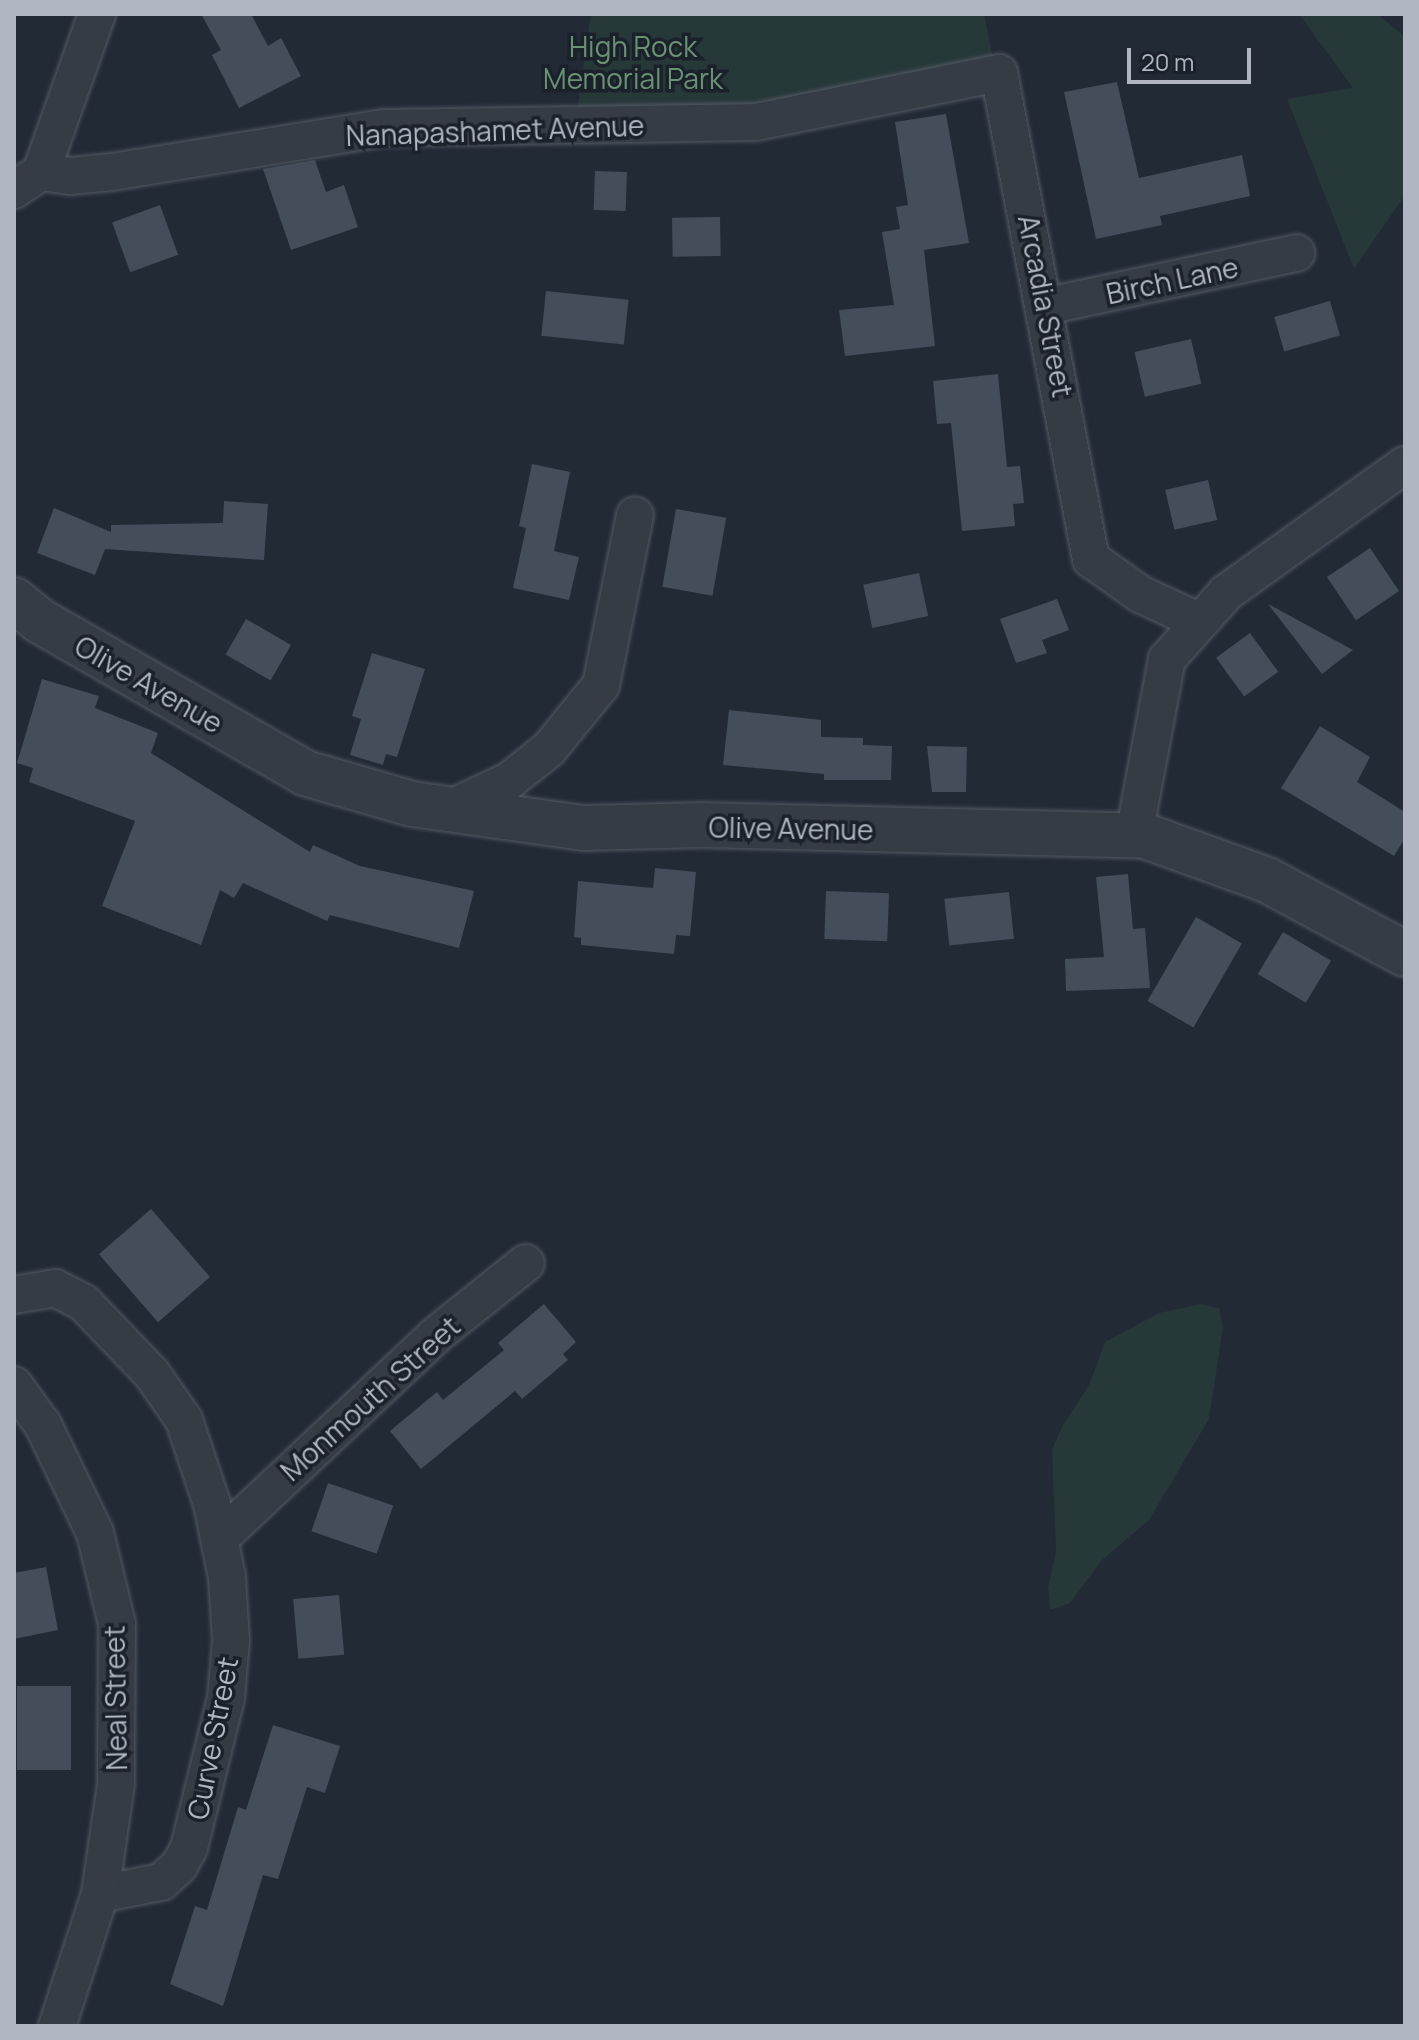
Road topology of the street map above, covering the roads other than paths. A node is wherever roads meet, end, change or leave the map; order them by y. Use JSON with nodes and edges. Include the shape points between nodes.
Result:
{"nodes":[{"id":1,"x":97,"y":14,"type":"edge"},
{"id":2,"x":856,"y":102,"type":"joint"},
{"id":3,"x":27,"y":181,"type":"edge"},
{"id":4,"x":1296,"y":253,"type":"dead end"},
{"id":5,"x":1047,"y":306,"type":"junction"},
{"id":6,"x":1405,"y":465,"type":"edge"},
{"id":7,"x":635,"y":515,"type":"dead end"},
{"id":8,"x":14,"y":600,"type":"edge"},
{"id":9,"x":1200,"y":622,"type":"junction"},
{"id":10,"x":447,"y":810,"type":"junction"},
{"id":11,"x":1134,"y":835,"type":"junction"},
{"id":12,"x":1405,"y":954,"type":"edge"},
{"id":13,"x":526,"y":1263,"type":"dead end"},
{"id":14,"x":14,"y":1295,"type":"edge"},
{"id":15,"x":14,"y":1385,"type":"edge"},
{"id":16,"x":219,"y":1539,"type":"junction"},
{"id":17,"x":100,"y":1894,"type":"junction"},
{"id":18,"x":57,"y":2026,"type":"edge"}],
"edges":[{"from":1,"to":3,"type":"street"},
{"from":2,"to":3,"type":"street","name":"Nanapashamet Avenue","via":[[756,122],[383,128]]},
{"from":2,"to":5,"type":"street","name":"Arcadia Street","via":[[999,73]]},
{"from":4,"to":5,"type":"street","name":"Birch Lane"},
{"from":5,"to":9,"type":"street","name":"Arcadia Street","via":[[1091,559],[1140,594]]},
{"from":6,"to":9,"type":"street","via":[[1226,593]]},
{"from":7,"to":10,"type":"street","via":[[601,685],[549,749],[509,781]]},
{"from":8,"to":10,"type":"street","name":"Olive Avenue","via":[[40,621],[305,773]]},
{"from":9,"to":11,"type":"street","via":[[1167,659]]},
{"from":10,"to":11,"type":"street","name":"Olive Avenue","via":[[583,828],[703,825]]},
{"from":11,"to":12,"type":"street","name":"Olive Avenue","via":[[1267,880]]},
{"from":13,"to":16,"type":"street","name":"Monmouth Street","via":[[436,1335]]},
{"from":14,"to":16,"type":"street","name":"Curve Street","via":[[55,1288],[84,1303],[152,1374],[184,1420]]},
{"from":15,"to":17,"type":"street","name":"Neal Street","via":[[43,1425],[95,1533],[117,1624],[116,1784]]},
{"from":16,"to":17,"type":"street","name":"Curve Street","via":[[231,1641],[227,1684],[189,1848],[161,1882]]},
{"from":17,"to":18,"type":"street","name":"Neal Street"}]}
